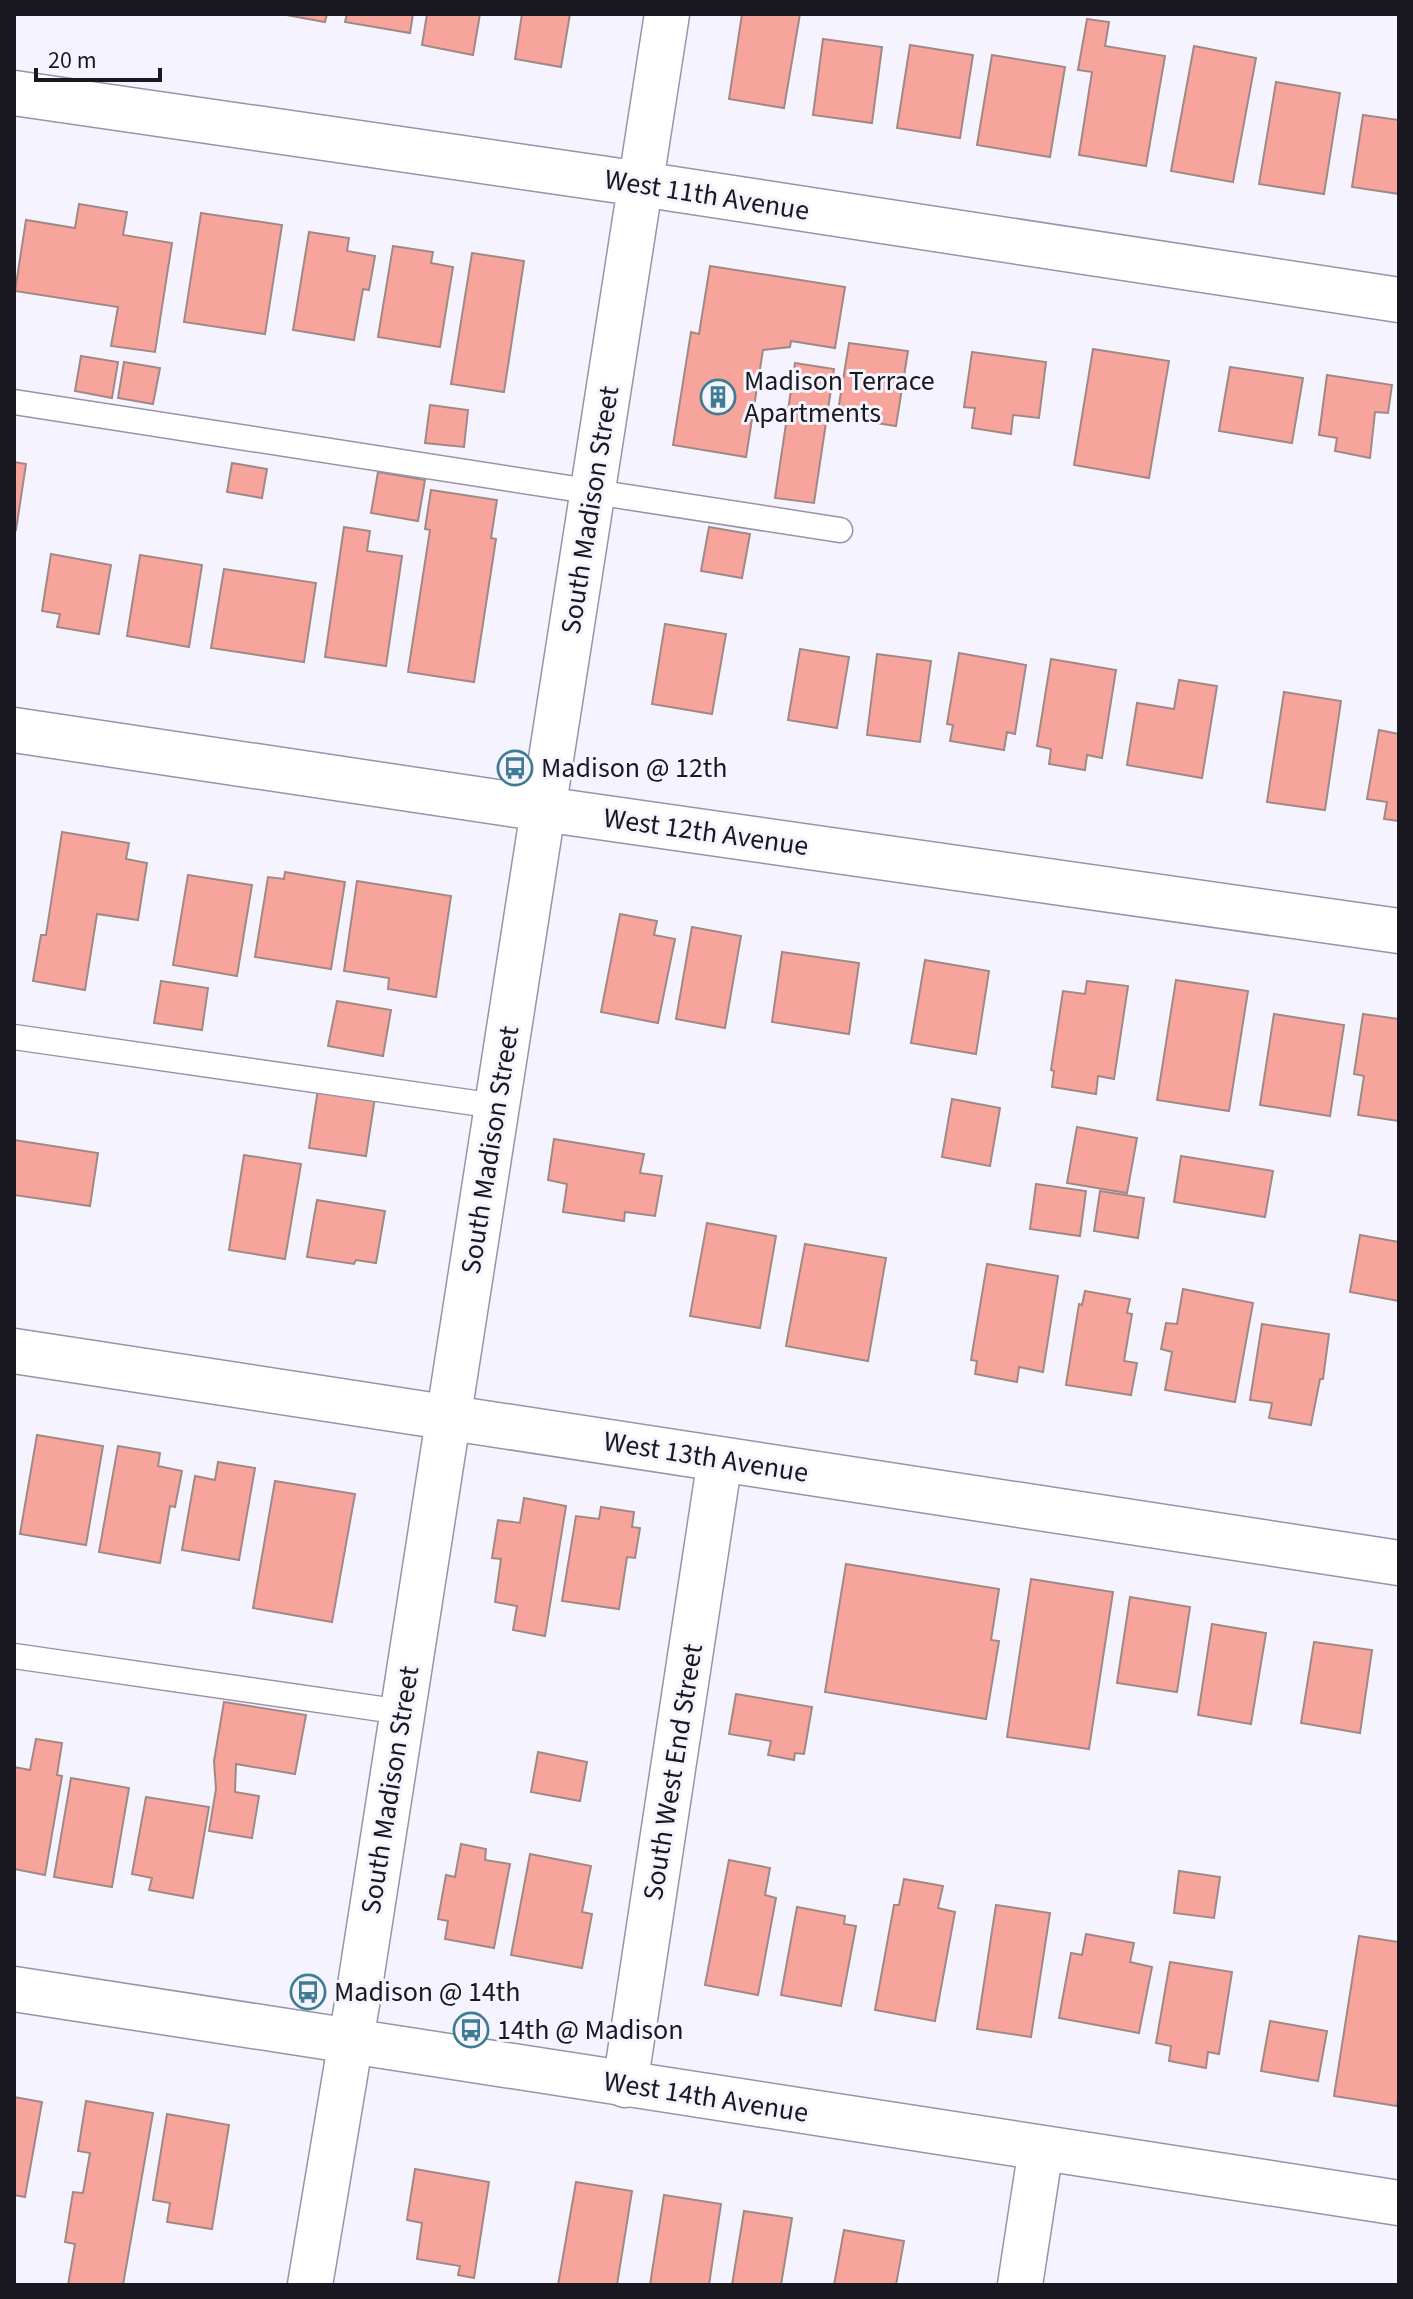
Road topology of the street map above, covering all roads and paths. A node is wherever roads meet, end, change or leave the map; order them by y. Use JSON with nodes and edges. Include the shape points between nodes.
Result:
{"nodes":[{"id":1,"x":667,"y":14,"type":"edge"},
{"id":2,"x":14,"y":93,"type":"edge"},
{"id":3,"x":641,"y":184,"type":"junction"},
{"id":4,"x":1399,"y":300,"type":"edge"},
{"id":5,"x":14,"y":402,"type":"edge"},
{"id":6,"x":592,"y":493,"type":"junction"},
{"id":7,"x":840,"y":530,"type":"dead end"},
{"id":8,"x":14,"y":730,"type":"edge"},
{"id":9,"x":543,"y":809,"type":"junction"},
{"id":10,"x":1399,"y":931,"type":"edge"},
{"id":11,"x":14,"y":1037,"type":"edge"},
{"id":12,"x":496,"y":1106,"type":"junction"},
{"id":13,"x":14,"y":1351,"type":"edge"},
{"id":14,"x":448,"y":1418,"type":"junction"},
{"id":15,"x":720,"y":1459,"type":"junction"},
{"id":16,"x":1399,"y":1563,"type":"edge"},
{"id":17,"x":14,"y":1656,"type":"edge"},
{"id":18,"x":402,"y":1712,"type":"junction"},
{"id":19,"x":14,"y":1989,"type":"edge"},
{"id":20,"x":352,"y":2040,"type":"junction"},
{"id":21,"x":625,"y":2085,"type":"junction"},
{"id":22,"x":1041,"y":2148,"type":"junction"},
{"id":23,"x":1399,"y":2203,"type":"edge"},
{"id":24,"x":310,"y":2285,"type":"edge"},
{"id":25,"x":1020,"y":2285,"type":"edge"}],
"edges":[{"from":1,"to":3,"type":"street","name":"South Madison Street"},
{"from":2,"to":3,"type":"street","name":"West 11th Avenue"},
{"from":3,"to":4,"type":"street","name":"West 11th Avenue"},
{"from":3,"to":6,"type":"street","name":"South Madison Street"},
{"from":5,"to":6,"type":"lane"},
{"from":6,"to":7,"type":"lane"},
{"from":6,"to":9,"type":"street","name":"South Madison Street"},
{"from":8,"to":9,"type":"street","name":"West 12th Avenue"},
{"from":9,"to":10,"type":"street","name":"West 12th Avenue"},
{"from":9,"to":12,"type":"street","name":"South Madison Street"},
{"from":11,"to":12,"type":"lane"},
{"from":12,"to":14,"type":"street","name":"South Madison Street"},
{"from":13,"to":14,"type":"street","name":"West 13th Avenue"},
{"from":14,"to":15,"type":"street","name":"West 13th Avenue"},
{"from":14,"to":18,"type":"street","name":"South Madison Street"},
{"from":15,"to":16,"type":"street","name":"West 13th Avenue"},
{"from":15,"to":21,"type":"street","name":"South West End Street"},
{"from":17,"to":18,"type":"lane"},
{"from":18,"to":20,"type":"street","name":"South Madison Street"},
{"from":19,"to":20,"type":"street","name":"West 14th Avenue"},
{"from":20,"to":21,"type":"street","name":"West 14th Avenue"},
{"from":20,"to":24,"type":"street","name":"South Madison Street"},
{"from":21,"to":22,"type":"street","name":"West 14th Avenue"},
{"from":22,"to":23,"type":"street","name":"West 14th Avenue"},
{"from":22,"to":25,"type":"street"}]}
